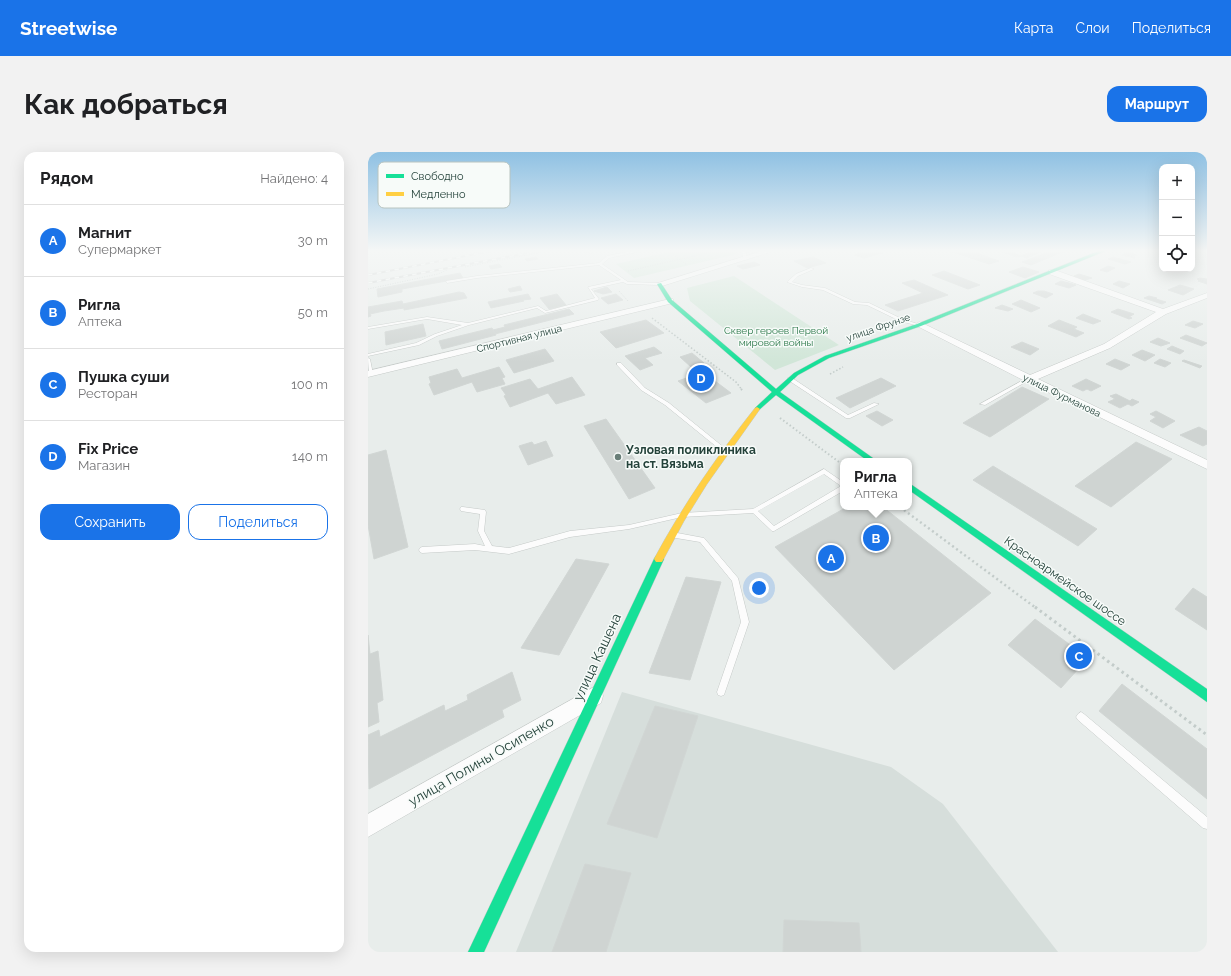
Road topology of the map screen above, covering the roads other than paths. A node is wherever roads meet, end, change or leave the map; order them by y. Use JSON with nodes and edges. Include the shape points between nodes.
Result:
{"nodes":[{"id":1,"x":592,"y":287,"type":"edge"},
{"id":2,"x":660,"y":287,"type":"edge"},
{"id":3,"x":812,"y":287,"type":"edge"},
{"id":4,"x":1014,"y":287,"type":"edge"},
{"id":5,"x":1095,"y":287,"type":"edge"},
{"id":6,"x":1207,"y":295,"type":"edge"},
{"id":7,"x":670,"y":301,"type":"junction"},
{"id":8,"x":1163,"y":312,"type":"junction"},
{"id":9,"x":468,"y":324,"type":"junction"},
{"id":10,"x":919,"y":325,"type":"junction"},
{"id":11,"x":368,"y":328,"type":"edge"},
{"id":12,"x":368,"y":355,"type":"edge"},
{"id":13,"x":368,"y":359,"type":"edge"},
{"id":14,"x":619,"y":364,"type":"dead end"},
{"id":15,"x":369,"y":374,"type":"edge"},
{"id":16,"x":790,"y":379,"type":"junction"},
{"id":17,"x":1028,"y":379,"type":"junction"},
{"id":18,"x":774,"y":391,"type":"junction"},
{"id":19,"x":876,"y":404,"type":"dead end"},
{"id":20,"x":983,"y":404,"type":"dead end"},
{"id":21,"x":725,"y":451,"type":"junction"},
{"id":22,"x":869,"y":458,"type":"edge"},
{"id":23,"x":1207,"y":465,"type":"edge"},
{"id":24,"x":840,"y":484,"type":"edge"},
{"id":25,"x":840,"y":488,"type":"edge"},
{"id":26,"x":912,"y":488,"type":"edge"},
{"id":27,"x":463,"y":508,"type":"dead end"},
{"id":28,"x":754,"y":511,"type":"junction"},
{"id":29,"x":682,"y":515,"type":"junction"},
{"id":30,"x":672,"y":535,"type":"junction"},
{"id":31,"x":490,"y":549,"type":"junction"},
{"id":32,"x":422,"y":550,"type":"dead end"},
{"id":33,"x":721,"y":692,"type":"dead end"},
{"id":34,"x":594,"y":696,"type":"junction"},
{"id":35,"x":1207,"y":696,"type":"edge"},
{"id":36,"x":1081,"y":717,"type":"dead end"},
{"id":37,"x":1207,"y":824,"type":"edge"},
{"id":38,"x":368,"y":826,"type":"edge"},
{"id":39,"x":476,"y":952,"type":"edge"}],
"edges":[{"from":1,"to":9,"type":"lane","via":[[589,288],[597,299],[545,312],[538,307]]},
{"from":2,"to":7,"type":"street"},
{"from":3,"to":10,"type":"lane","via":[[824,289],[854,303],[868,304],[901,320]]},
{"from":4,"to":10,"type":"street","name":"улица Фрунзе"},
{"from":5,"to":8,"type":"street"},
{"from":6,"to":8,"type":"street"},
{"from":7,"to":15,"type":"street","name":"Спортивная улица"},
{"from":7,"to":18,"type":"street"},
{"from":8,"to":17,"type":"street","via":[[1108,346]]},
{"from":9,"to":11,"type":"lane","via":[[427,318]]},
{"from":9,"to":12,"type":"lane","via":[[417,344]]},
{"from":10,"to":16,"type":"street","name":"улица Фрунзе","via":[[827,357]]},
{"from":10,"to":17,"type":"street","name":"улица Фурманова"},
{"from":13,"to":15,"type":"lane"},
{"from":14,"to":21,"type":"lane","via":[[643,389],[667,404]]},
{"from":16,"to":18,"type":"street","name":"улица Фрунзе"},
{"from":16,"to":19,"type":"lane","via":[[848,417]]},
{"from":17,"to":20,"type":"lane"},
{"from":17,"to":23,"type":"street","name":"улица Фурманова"},
{"from":18,"to":21,"type":"street","name":"улица Кашена"},
{"from":18,"to":22,"type":"street"},
{"from":21,"to":29,"type":"street","name":"улица Кашена"},
{"from":24,"to":28,"type":"lane","via":[[824,471]]},
{"from":25,"to":28,"type":"lane","via":[[774,529]]},
{"from":26,"to":35,"type":"street","name":"Красноармейское шоссе"},
{"from":27,"to":31,"type":"lane","via":[[483,512],[481,531]]},
{"from":28,"to":29,"type":"lane"},
{"from":29,"to":30,"type":"street","name":"улица Кашена"},
{"from":29,"to":31,"type":"lane","via":[[629,527],[570,534],[509,551]]},
{"from":30,"to":33,"type":"lane","via":[[702,540],[735,580],[745,622]]},
{"from":30,"to":34,"type":"street","name":"улица Кашена"},
{"from":31,"to":32,"type":"lane","via":[[475,547]]},
{"from":34,"to":38,"type":"street","name":"улица Полины Осипенко"},
{"from":34,"to":39,"type":"street","name":"улица Кашена"},
{"from":36,"to":37,"type":"lane"}]}
